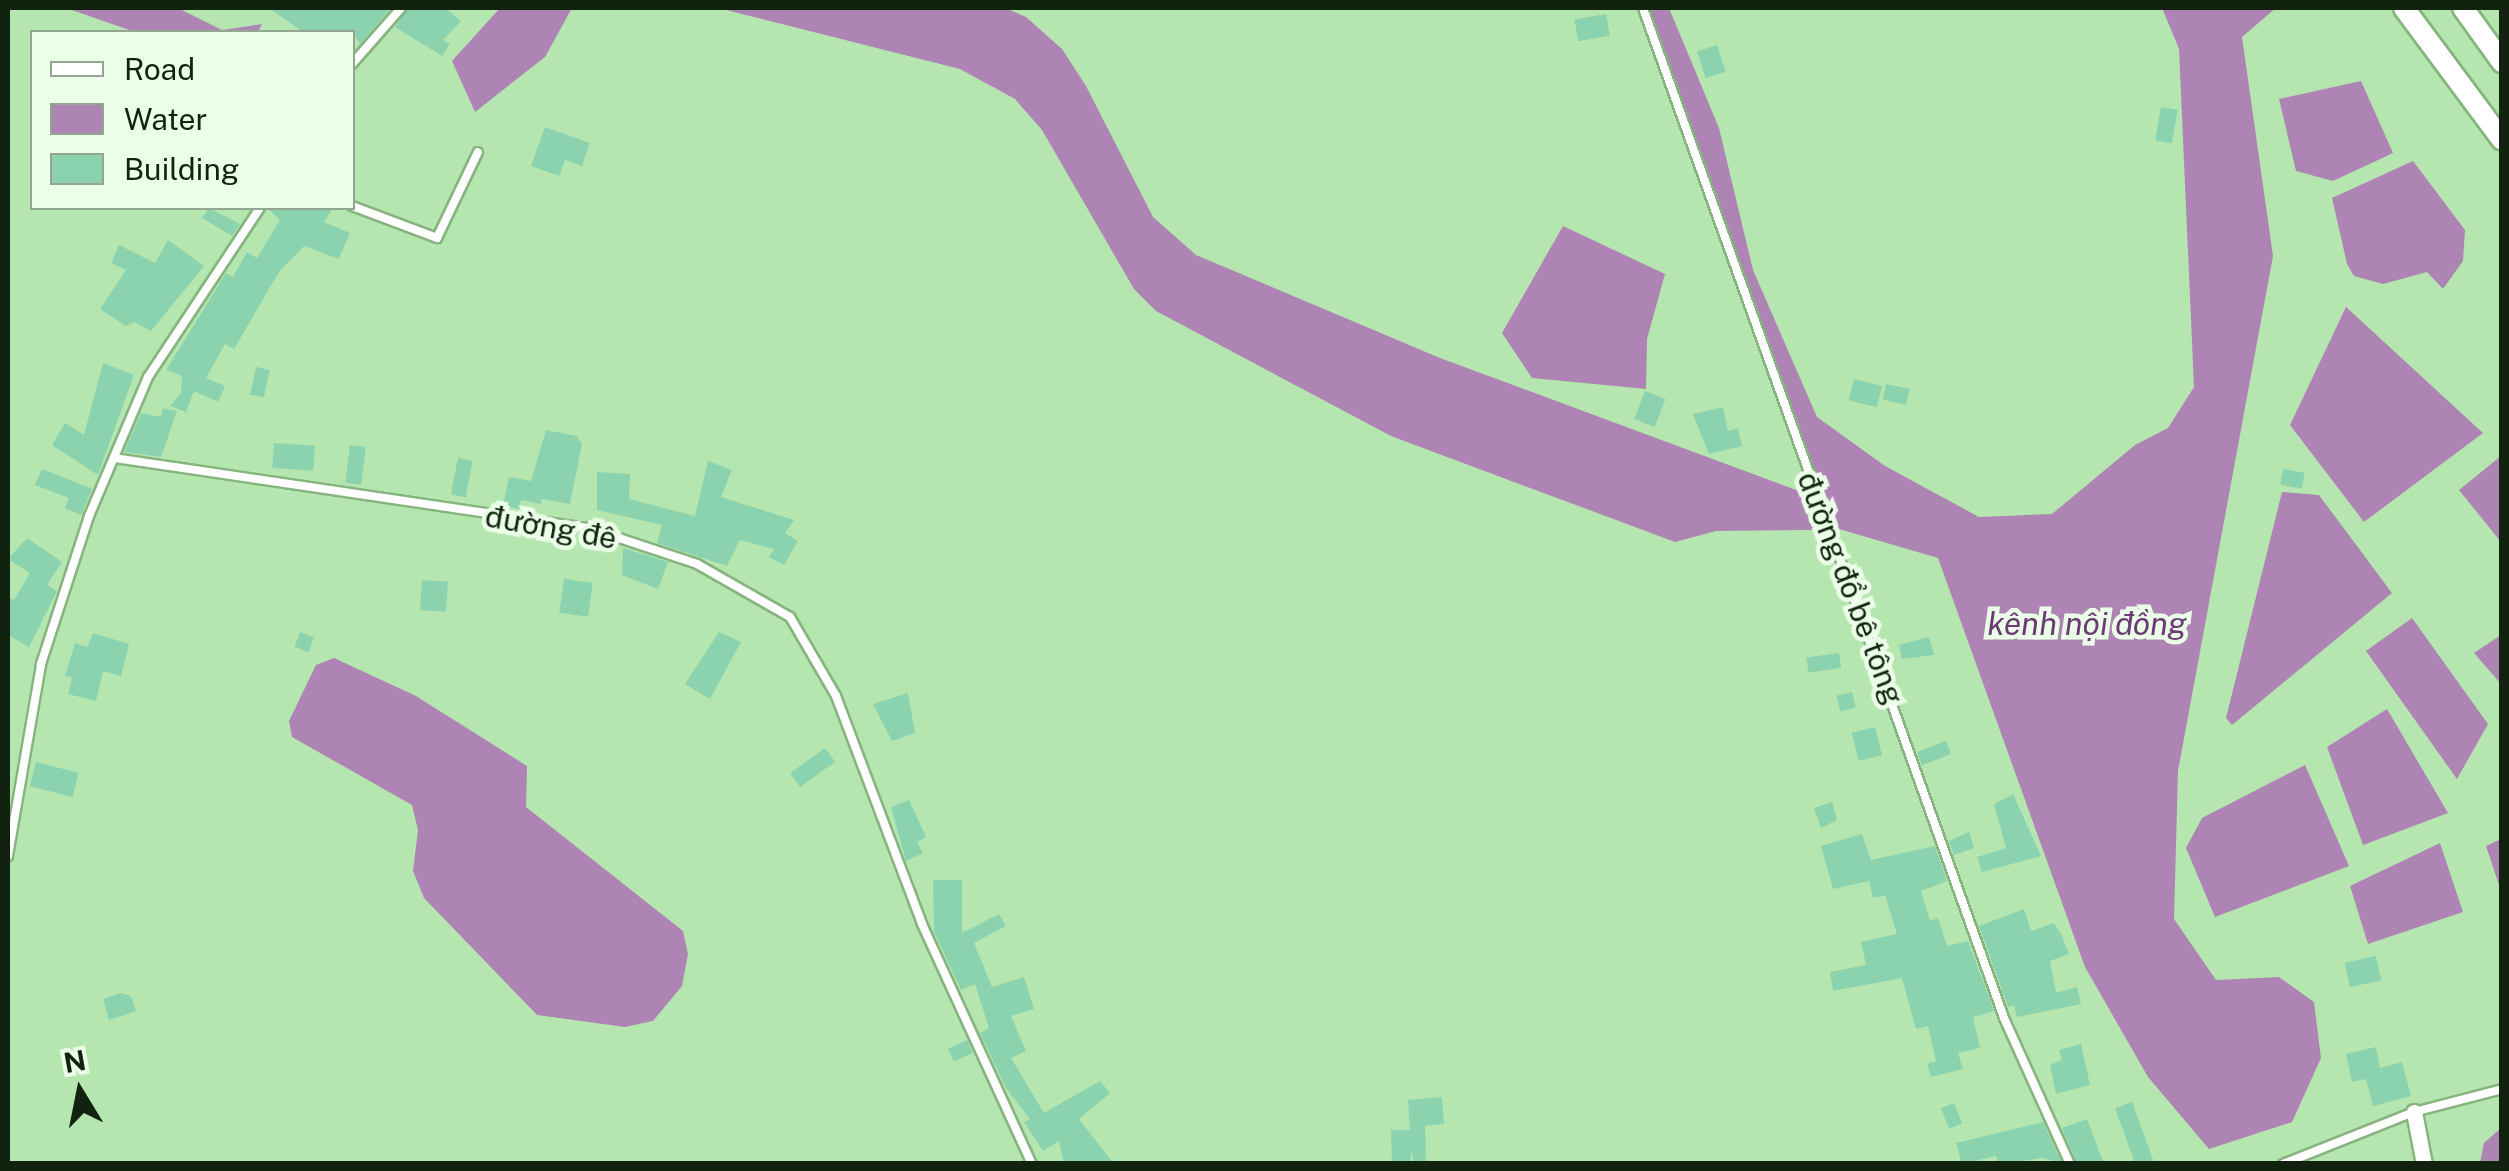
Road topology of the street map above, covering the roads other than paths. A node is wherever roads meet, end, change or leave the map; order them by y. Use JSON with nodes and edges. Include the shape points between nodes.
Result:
{"nodes":[{"id":1,"x":402,"y":8,"type":"edge"},
{"id":2,"x":1643,"y":8,"type":"edge"},
{"id":3,"x":2404,"y":8,"type":"edge"},
{"id":4,"x":2463,"y":8,"type":"edge"},
{"id":5,"x":355,"y":61,"type":"edge"},
{"id":6,"x":2502,"y":62,"type":"edge"},
{"id":7,"x":2502,"y":140,"type":"edge"},
{"id":8,"x":478,"y":152,"type":"dead end"},
{"id":9,"x":355,"y":207,"type":"edge"},
{"id":10,"x":259,"y":210,"type":"edge"},
{"id":11,"x":114,"y":458,"type":"junction"},
{"id":12,"x":8,"y":856,"type":"edge"},
{"id":13,"x":2502,"y":1089,"type":"edge"},
{"id":14,"x":2414,"y":1112,"type":"junction"},
{"id":15,"x":1032,"y":1164,"type":"edge"},
{"id":16,"x":2070,"y":1164,"type":"edge"},
{"id":17,"x":2283,"y":1164,"type":"edge"},
{"id":18,"x":2424,"y":1164,"type":"edge"}],
"edges":[{"from":1,"to":5,"type":"lane"},
{"from":2,"to":16,"type":"lane","name":"đường đổ bê tông","via":[[2004,1018]]},
{"from":3,"to":7,"type":"street"},
{"from":4,"to":6,"type":"street"},
{"from":8,"to":9,"type":"lane","via":[[437,238]]},
{"from":10,"to":11,"type":"lane","via":[[181,319]]},
{"from":11,"to":12,"type":"lane","via":[[67,574],[41,664]]},
{"from":11,"to":15,"type":"lane","name":"đường đê","via":[[592,529],[697,564],[790,617],[824,671],[929,940]]},
{"from":13,"to":14,"type":"lane"},
{"from":14,"to":17,"type":"lane"},
{"from":14,"to":18,"type":"street"}]}
